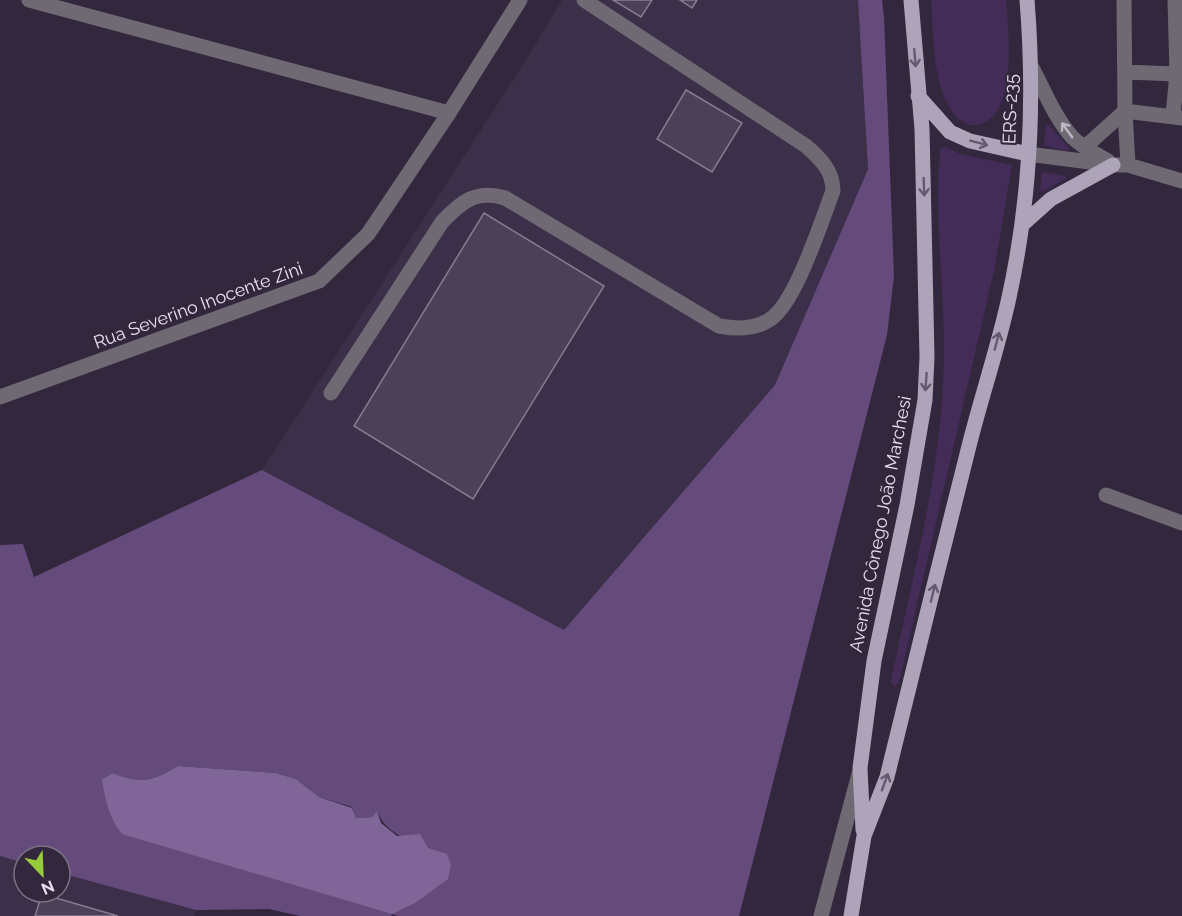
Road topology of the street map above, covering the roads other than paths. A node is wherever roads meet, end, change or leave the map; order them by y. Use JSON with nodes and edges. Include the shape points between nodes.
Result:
{"nodes":[{"id":1,"x":29,"y":0,"type":"edge"},
{"id":2,"x":520,"y":0,"type":"edge"},
{"id":3,"x":584,"y":0,"type":"edge"},
{"id":4,"x":911,"y":0,"type":"edge"},
{"id":5,"x":1027,"y":0,"type":"edge"},
{"id":6,"x":1124,"y":0,"type":"edge"},
{"id":7,"x":1176,"y":0,"type":"edge"},
{"id":8,"x":1031,"y":66,"type":"junction"},
{"id":9,"x":1125,"y":72,"type":"junction"},
{"id":10,"x":1180,"y":74,"type":"edge"},
{"id":11,"x":918,"y":96,"type":"junction"},
{"id":12,"x":1125,"y":111,"type":"junction"},
{"id":13,"x":449,"y":113,"type":"junction"},
{"id":14,"x":1177,"y":117,"type":"edge"},
{"id":15,"x":1085,"y":147,"type":"junction"},
{"id":16,"x":1028,"y":154,"type":"junction"},
{"id":17,"x":1120,"y":165,"type":"junction"},
{"id":18,"x":1182,"y":181,"type":"edge"},
{"id":19,"x":1023,"y":224,"type":"junction"},
{"id":20,"x":331,"y":393,"type":"dead end"},
{"id":21,"x":0,"y":397,"type":"edge"},
{"id":22,"x":1106,"y":495,"type":"dead end"},
{"id":23,"x":1182,"y":523,"type":"edge"},
{"id":24,"x":860,"y":768,"type":"junction"},
{"id":25,"x":864,"y":836,"type":"junction"},
{"id":26,"x":821,"y":916,"type":"edge"},
{"id":27,"x":851,"y":916,"type":"edge"}],
"edges":[{"from":1,"to":13,"type":"street"},
{"from":2,"to":13,"type":"street","name":"Rua Severino Inocente Zini"},
{"from":3,"to":20,"type":"street","via":[[806,146],[828,169],[833,192],[783,308],[770,320],[755,326],[719,326],[505,198],[479,195],[454,209],[442,222]]},
{"from":4,"to":11,"type":"main road","name":"Avenida Cônego João Marchesi","number":"ERS-235","one_way":true},
{"from":5,"to":8,"type":"main road","number":"ERS-235"},
{"from":6,"to":9,"type":"street"},
{"from":7,"to":10,"type":"street"},
{"from":15,"to":8,"type":"street","one_way":true,"via":[[1058,117]]},
{"from":8,"to":16,"type":"main road","name":"ERS-235"},
{"from":9,"to":10,"type":"street"},
{"from":9,"to":12,"type":"street"},
{"from":10,"to":14,"type":"street"},
{"from":11,"to":16,"type":"main road","one_way":true,"via":[[950,132],[970,141]]},
{"from":11,"to":24,"type":"main road","name":"Avenida Cônego João Marchesi","number":"ERS-235","one_way":true,"via":[[927,292],[925,400],[874,661]]},
{"from":12,"to":14,"type":"street"},
{"from":12,"to":15,"type":"street"},
{"from":12,"to":17,"type":"street"},
{"from":13,"to":21,"type":"street","name":"Rua Severino Inocente Zini","via":[[368,234],[319,281]]},
{"from":15,"to":17,"type":"street"},
{"from":16,"to":17,"type":"street"},
{"from":16,"to":19,"type":"main road","number":"ERS-235"},
{"from":17,"to":18,"type":"street"},
{"from":17,"to":19,"type":"main road","via":[[1056,195]]},
{"from":25,"to":19,"type":"main road","number":"ERS-235","one_way":true,"via":[[887,777],[1008,303]]},
{"from":22,"to":23,"type":"street"},
{"from":24,"to":25,"type":"main road","name":"Avenida Cônego João Marchesi","number":"ERS-235"},
{"from":24,"to":26,"type":"street","name":"Avenida Cônego João Marchesi"},
{"from":25,"to":27,"type":"main road","number":"ERS-235"}]}
